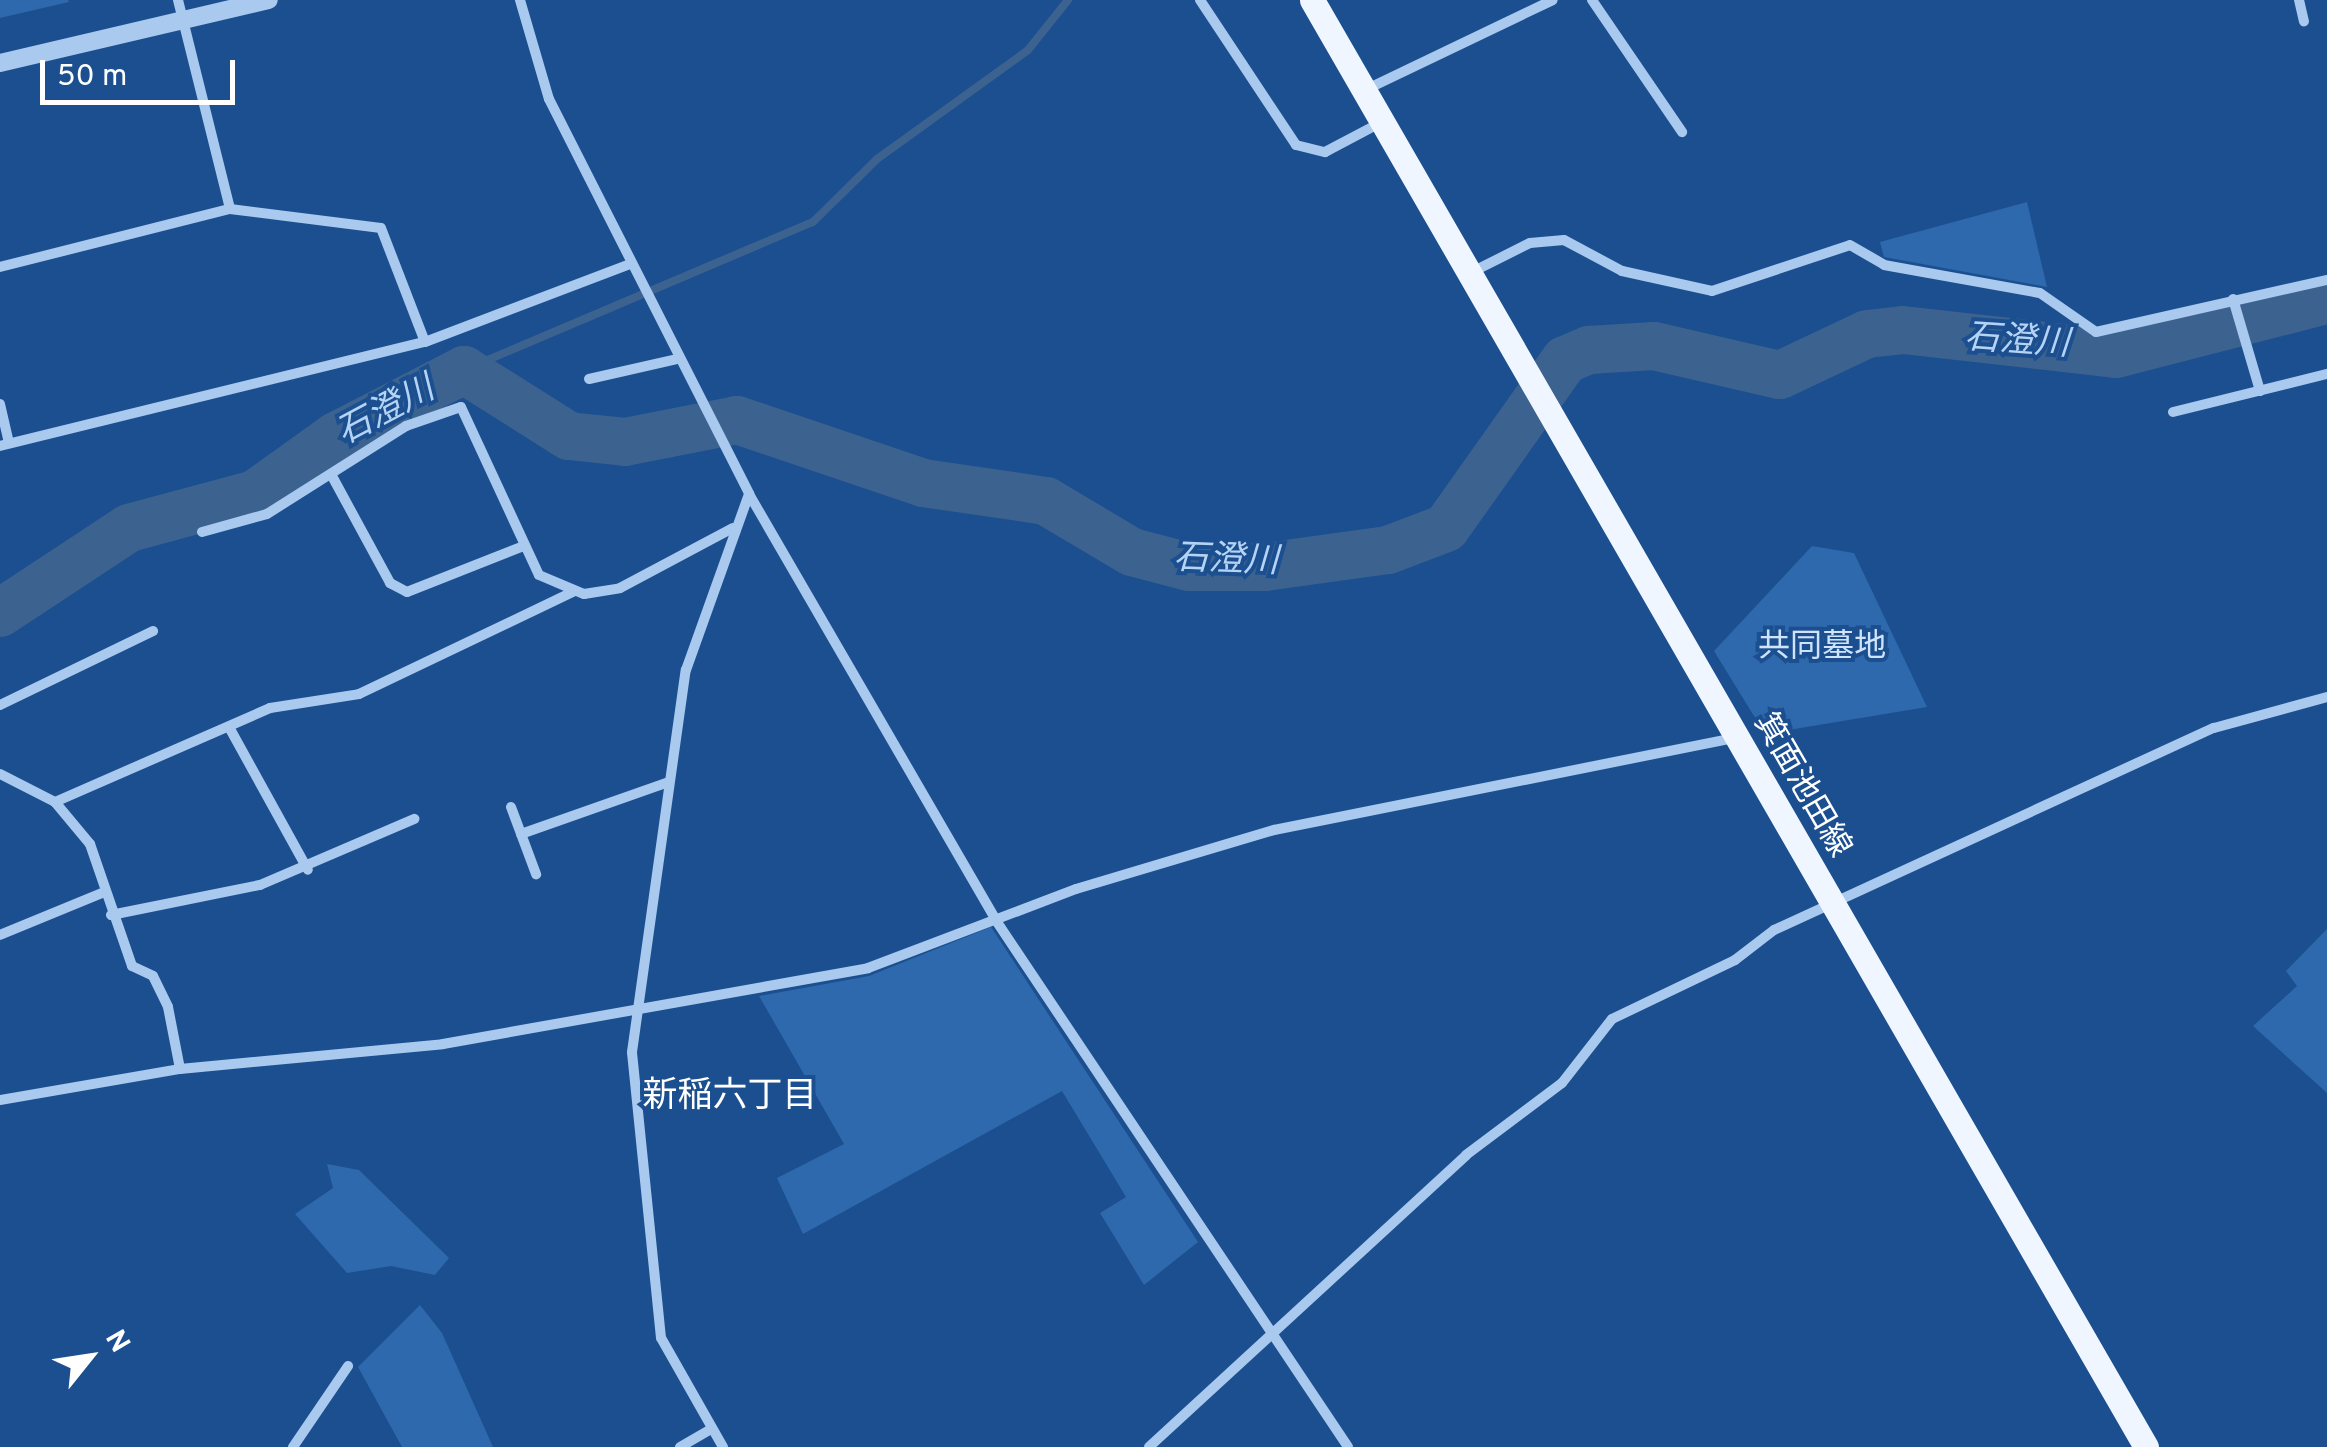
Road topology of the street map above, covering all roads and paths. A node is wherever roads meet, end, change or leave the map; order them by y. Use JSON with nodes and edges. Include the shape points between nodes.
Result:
{"nodes":[{"id":1,"x":178,"y":0,"type":"edge"},
{"id":2,"x":270,"y":0,"type":"edge"},
{"id":3,"x":520,"y":0,"type":"edge"},
{"id":4,"x":1200,"y":0,"type":"edge"},
{"id":5,"x":1312,"y":0,"type":"edge"},
{"id":6,"x":1554,"y":0,"type":"edge"},
{"id":7,"x":1592,"y":0,"type":"edge"},
{"id":8,"x":2299,"y":0,"type":"edge"},
{"id":9,"x":185,"y":18,"type":"junction"},
{"id":10,"x":2304,"y":21,"type":"dead end"},
{"id":11,"x":0,"y":63,"type":"edge"},
{"id":12,"x":1364,"y":90,"type":"junction"},
{"id":13,"x":1382,"y":122,"type":"junction"},
{"id":14,"x":1682,"y":132,"type":"dead end"},
{"id":15,"x":230,"y":209,"type":"junction"},
{"id":16,"x":628,"y":264,"type":"junction"},
{"id":17,"x":0,"y":267,"type":"edge"},
{"id":18,"x":1469,"y":274,"type":"junction"},
{"id":19,"x":2327,"y":280,"type":"edge"},
{"id":20,"x":2234,"y":304,"type":"junction"},
{"id":21,"x":425,"y":342,"type":"junction"},
{"id":22,"x":678,"y":359,"type":"junction"},
{"id":23,"x":2327,"y":374,"type":"edge"},
{"id":24,"x":590,"y":379,"type":"dead end"},
{"id":25,"x":2260,"y":391,"type":"junction"},
{"id":26,"x":0,"y":404,"type":"edge"},
{"id":27,"x":2173,"y":412,"type":"dead end"},
{"id":28,"x":4,"y":442,"type":"edge"},
{"id":29,"x":332,"y":476,"type":"junction"},
{"id":30,"x":748,"y":494,"type":"junction"},
{"id":31,"x":734,"y":527,"type":"junction"},
{"id":32,"x":202,"y":532,"type":"dead end"},
{"id":33,"x":521,"y":547,"type":"junction"},
{"id":34,"x":575,"y":591,"type":"junction"},
{"id":35,"x":153,"y":631,"type":"dead end"},
{"id":36,"x":2327,"y":697,"type":"edge"},
{"id":37,"x":0,"y":705,"type":"edge"},
{"id":38,"x":229,"y":727,"type":"junction"},
{"id":39,"x":1736,"y":738,"type":"junction"},
{"id":40,"x":0,"y":774,"type":"edge"},
{"id":41,"x":669,"y":782,"type":"junction"},
{"id":42,"x":55,"y":802,"type":"junction"},
{"id":43,"x":511,"y":807,"type":"dead end"},
{"id":44,"x":414,"y":819,"type":"dead end"},
{"id":45,"x":521,"y":834,"type":"junction"},
{"id":46,"x":308,"y":870,"type":"junction"},
{"id":47,"x":536,"y":874,"type":"dead end"},
{"id":48,"x":102,"y":893,"type":"junction"},
{"id":49,"x":1831,"y":902,"type":"junction"},
{"id":50,"x":111,"y":916,"type":"junction"},
{"id":51,"x":996,"y":919,"type":"junction"},
{"id":52,"x":0,"y":935,"type":"edge"},
{"id":53,"x":634,"y":1006,"type":"junction"},
{"id":54,"x":180,"y":1069,"type":"junction"},
{"id":55,"x":0,"y":1100,"type":"edge"},
{"id":56,"x":1267,"y":1334,"type":"junction"},
{"id":57,"x":348,"y":1366,"type":"dead end"},
{"id":58,"x":710,"y":1430,"type":"junction"},
{"id":59,"x":292,"y":1447,"type":"edge"},
{"id":60,"x":680,"y":1447,"type":"edge"},
{"id":61,"x":723,"y":1447,"type":"edge"},
{"id":62,"x":1150,"y":1447,"type":"edge"},
{"id":63,"x":1348,"y":1447,"type":"edge"},
{"id":64,"x":2146,"y":1447,"type":"edge"}],
"edges":[{"from":1,"to":9,"type":"street"},
{"from":2,"to":9,"type":"street"},
{"from":3,"to":16,"type":"street","via":[[549,100]]},
{"from":4,"to":13,"type":"street","via":[[1296,145],[1324,152]]},
{"from":5,"to":12,"type":"main road","name":"箕面池田線"},
{"from":6,"to":12,"type":"street"},
{"from":7,"to":14,"type":"street"},
{"from":8,"to":10,"type":"street"},
{"from":9,"to":11,"type":"street"},
{"from":9,"to":15,"type":"street"},
{"from":12,"to":13,"type":"main road","name":"箕面池田線"},
{"from":13,"to":18,"type":"main road","name":"箕面池田線"},
{"from":15,"to":17,"type":"street"},
{"from":15,"to":21,"type":"street","via":[[381,228]]},
{"from":16,"to":21,"type":"street"},
{"from":16,"to":22,"type":"street"},
{"from":18,"to":20,"type":"street","via":[[1530,243],[1564,240],[1622,271],[1712,291],[1850,244],[1884,264],[2040,293],[2096,332]]},
{"from":18,"to":39,"type":"main road","name":"箕面池田線"},
{"from":19,"to":20,"type":"street"},
{"from":20,"to":25,"type":"street"},
{"from":21,"to":28,"type":"street"},
{"from":22,"to":24,"type":"street"},
{"from":22,"to":30,"type":"street"},
{"from":23,"to":25,"type":"street"},
{"from":25,"to":27,"type":"street"},
{"from":26,"to":28,"type":"street"},
{"from":29,"to":32,"type":"street","via":[[267,514]]},
{"from":29,"to":33,"type":"street","via":[[390,583],[407,592]]},
{"from":29,"to":33,"type":"street","via":[[406,426],[461,408],[502,482]]},
{"from":30,"to":31,"type":"street"},
{"from":30,"to":51,"type":"street"},
{"from":31,"to":34,"type":"street","via":[[620,588]]},
{"from":31,"to":41,"type":"street","via":[[686,670]]},
{"from":33,"to":34,"type":"street","via":[[539,575]]},
{"from":34,"to":38,"type":"street","via":[[359,694],[270,708]]},
{"from":35,"to":37,"type":"street"},
{"from":36,"to":49,"type":"street","via":[[2214,728]]},
{"from":38,"to":42,"type":"street"},
{"from":38,"to":46,"type":"street"},
{"from":39,"to":49,"type":"main road","name":"箕面池田線"},
{"from":39,"to":51,"type":"street","via":[[1274,830]]},
{"from":40,"to":42,"type":"street"},
{"from":41,"to":45,"type":"street"},
{"from":41,"to":53,"type":"street"},
{"from":42,"to":48,"type":"street","via":[[90,844]]},
{"from":43,"to":45,"type":"street"},
{"from":44,"to":46,"type":"street"},
{"from":45,"to":47,"type":"street"},
{"from":46,"to":50,"type":"street"},
{"from":48,"to":50,"type":"street"},
{"from":48,"to":52,"type":"street"},
{"from":49,"to":56,"type":"street","via":[[1612,1019],[1562,1082]]},
{"from":49,"to":64,"type":"main road","name":"箕面池田線"},
{"from":50,"to":54,"type":"street","via":[[132,966],[154,976]]},
{"from":51,"to":53,"type":"street","via":[[868,968]]},
{"from":51,"to":56,"type":"street"},
{"from":53,"to":54,"type":"street","via":[[443,1044]]},
{"from":53,"to":58,"type":"street","via":[[632,1068],[661,1338]]},
{"from":54,"to":55,"type":"street"},
{"from":56,"to":62,"type":"street"},
{"from":56,"to":63,"type":"street"},
{"from":57,"to":59,"type":"street"},
{"from":58,"to":60,"type":"street"},
{"from":58,"to":61,"type":"street"}]}
